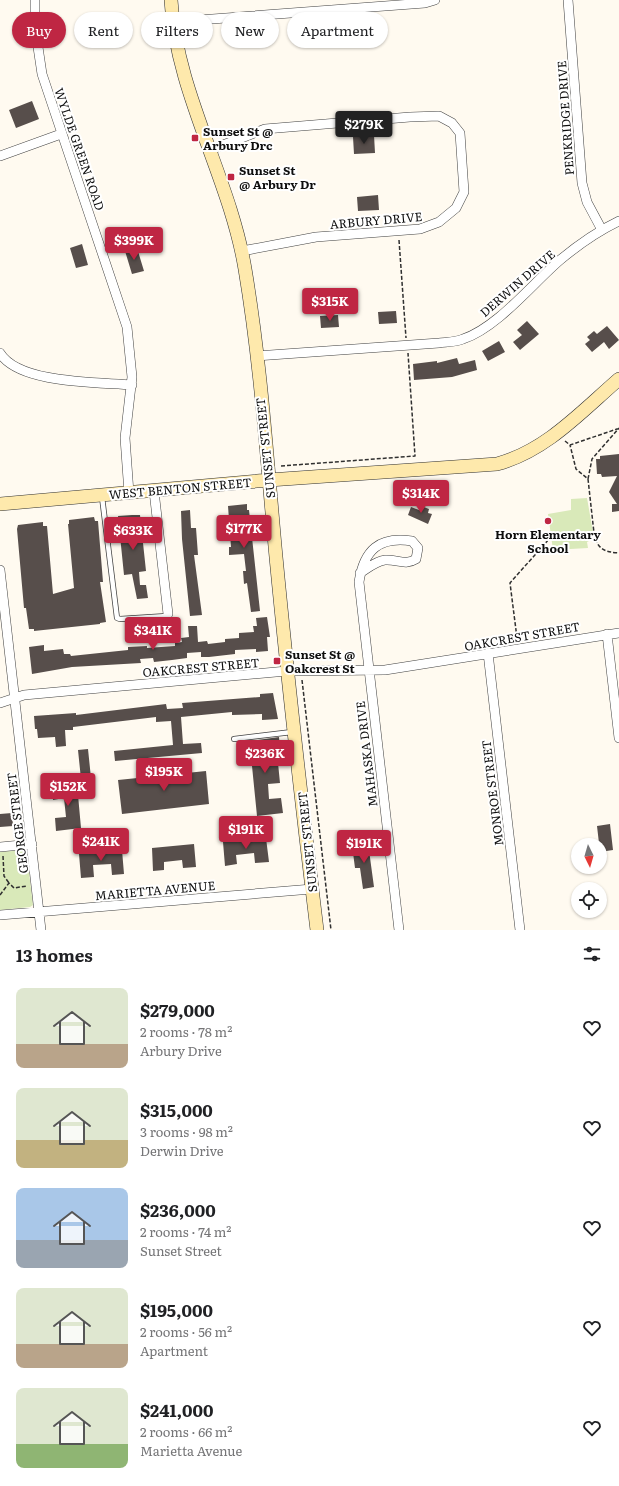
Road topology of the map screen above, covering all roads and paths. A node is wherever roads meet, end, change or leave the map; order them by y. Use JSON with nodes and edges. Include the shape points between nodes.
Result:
{"nodes":[{"id":1,"x":35,"y":0,"type":"edge"},
{"id":2,"x":171,"y":0,"type":"edge"},
{"id":3,"x":435,"y":0,"type":"edge"},
{"id":4,"x":568,"y":0,"type":"edge"},
{"id":5,"x":172,"y":12,"type":"edge"},
{"id":6,"x":213,"y":19,"type":"edge"},
{"id":7,"x":178,"y":48,"type":"edge"},
{"id":8,"x":62,"y":134,"type":"junction"},
{"id":9,"x":210,"y":150,"type":"junction"},
{"id":10,"x":0,"y":156,"type":"edge"},
{"id":11,"x":619,"y":221,"type":"edge"},
{"id":12,"x":602,"y":230,"type":"junction"},
{"id":13,"x":399,"y":238,"type":"dead end"},
{"id":14,"x":242,"y":251,"type":"junction"},
{"id":15,"x":406,"y":340,"type":"dead end"},
{"id":16,"x":408,"y":352,"type":"dead end"},
{"id":17,"x":0,"y":353,"type":"edge"},
{"id":18,"x":256,"y":356,"type":"junction"},
{"id":19,"x":619,"y":379,"type":"edge"},
{"id":20,"x":132,"y":385,"type":"junction"},
{"id":21,"x":618,"y":429,"type":"edge"},
{"id":22,"x":563,"y":440,"type":"dead end"},
{"id":23,"x":570,"y":445,"type":"junction"},
{"id":24,"x":281,"y":466,"type":"dead end"},
{"id":25,"x":588,"y":479,"type":"junction"},
{"id":26,"x":269,"y":480,"type":"junction"},
{"id":27,"x":154,"y":491,"type":"junction"},
{"id":28,"x":129,"y":493,"type":"junction"},
{"id":29,"x":102,"y":495,"type":"junction"},
{"id":30,"x":0,"y":504,"type":"edge"},
{"id":31,"x":594,"y":533,"type":"junction"},
{"id":32,"x":619,"y":553,"type":"edge"},
{"id":33,"x":0,"y":570,"type":"edge"},
{"id":34,"x":360,"y":573,"type":"junction"},
{"id":35,"x":168,"y":614,"type":"joint"},
{"id":36,"x":4,"y":629,"type":"edge"},
{"id":37,"x":619,"y":633,"type":"edge"},
{"id":38,"x":607,"y":634,"type":"junction"},
{"id":39,"x":517,"y":638,"type":"dead end"},
{"id":40,"x":488,"y":653,"type":"junction"},
{"id":41,"x":287,"y":671,"type":"junction"},
{"id":42,"x":368,"y":671,"type":"junction"},
{"id":43,"x":301,"y":676,"type":"dead end"},
{"id":44,"x":15,"y":698,"type":"junction"},
{"id":45,"x":0,"y":703,"type":"edge"},
{"id":46,"x":294,"y":732,"type":"junction"},
{"id":47,"x":619,"y":738,"type":"edge"},
{"id":48,"x":234,"y":739,"type":"dead end"},
{"id":49,"x":32,"y":844,"type":"junction"},
{"id":50,"x":2,"y":850,"type":"edge"},
{"id":51,"x":9,"y":883,"type":"junction"},
{"id":52,"x":28,"y":886,"type":"dead end"},
{"id":53,"x":312,"y":889,"type":"junction"},
{"id":54,"x":0,"y":895,"type":"edge"},
{"id":55,"x":39,"y":911,"type":"junction"},
{"id":56,"x":0,"y":915,"type":"edge"},
{"id":57,"x":41,"y":930,"type":"edge"},
{"id":58,"x":317,"y":930,"type":"edge"},
{"id":59,"x":331,"y":930,"type":"edge"},
{"id":60,"x":399,"y":930,"type":"edge"},
{"id":61,"x":520,"y":930,"type":"edge"}],
"edges":[{"from":1,"to":8,"type":"street","name":"WYLDE GREEN ROAD","via":[[34,27],[42,74]]},
{"from":2,"to":5,"type":"street","name":"SUNSET STREET"},
{"from":3,"to":6,"type":"street","via":[[425,3]]},
{"from":4,"to":12,"type":"street","name":"PENKRIDGE DRIVE","via":[[582,183],[587,202]]},
{"from":7,"to":9,"type":"street","name":"SUNSET STREET"},
{"from":8,"to":10,"type":"street"},
{"from":8,"to":20,"type":"street","name":"WYLDE GREEN ROAD","via":[[127,327]]},
{"from":9,"to":14,"type":"street","name":"SUNSET STREET","via":[[234,217]]},
{"from":9,"to":14,"type":"street","name":"ARBURY DRIVE","via":[[265,129],[410,117],[439,116],[452,123],[460,133],[464,192],[456,208],[439,222],[420,229],[316,237]]},
{"from":11,"to":12,"type":"street","name":"DERWIN DRIVE"},
{"from":12,"to":18,"type":"street","name":"DERWIN DRIVE","via":[[561,259],[499,317],[463,339],[439,343]]},
{"from":13,"to":15,"type":"path"},
{"from":14,"to":18,"type":"street","name":"SUNSET STREET"},
{"from":16,"to":24,"type":"path","via":[[415,456]]},
{"from":17,"to":20,"type":"street","via":[[12,366],[48,377]]},
{"from":18,"to":26,"type":"street","name":"SUNSET STREET"},
{"from":19,"to":26,"type":"street","name":"WEST BENTON STREET","via":[[545,442],[532,451],[508,461],[497,464]]},
{"from":20,"to":28,"type":"street","name":"WYLDE GREEN ROAD","via":[[125,438]]},
{"from":21,"to":23,"type":"path"},
{"from":21,"to":25,"type":"path","via":[[592,459]]},
{"from":22,"to":23,"type":"path"},
{"from":23,"to":25,"type":"path","via":[[576,469]]},
{"from":25,"to":31,"type":"path"},
{"from":26,"to":27,"type":"street","name":"WEST BENTON STREET"},
{"from":26,"to":41,"type":"street","name":"SUNSET STREET"},
{"from":27,"to":28,"type":"street","name":"WEST BENTON STREET"},
{"from":27,"to":35,"type":"street"},
{"from":28,"to":29,"type":"street","name":"WEST BENTON STREET"},
{"from":29,"to":30,"type":"street","name":"WEST BENTON STREET"},
{"from":29,"to":35,"type":"lane","via":[[115,614],[120,619]]},
{"from":31,"to":32,"type":"path","via":[[601,549]]},
{"from":31,"to":39,"type":"path","via":[[550,539],[510,583]]},
{"from":33,"to":36,"type":"street","name":"GEORGE STREET"},
{"from":34,"to":34,"type":"street","name":"MAHASKA DRIVE","via":[[387,560],[411,562],[416,559],[418,548],[412,541],[399,540],[377,545],[366,556]]},
{"from":34,"to":42,"type":"street","name":"MAHASKA DRIVE","via":[[359,591]]},
{"from":36,"to":44,"type":"street","name":"GEORGE STREET"},
{"from":37,"to":38,"type":"street","name":"OAKCREST STREET"},
{"from":38,"to":40,"type":"street","name":"OAKCREST STREET"},
{"from":38,"to":47,"type":"street"},
{"from":40,"to":42,"type":"street","name":"OAKCREST STREET"},
{"from":40,"to":61,"type":"street","name":"MONROE STREET"},
{"from":41,"to":42,"type":"street","name":"OAKCREST STREET"},
{"from":41,"to":44,"type":"street","name":"OAKCREST STREET","via":[[24,695]]},
{"from":41,"to":46,"type":"street","name":"SUNSET STREET"},
{"from":42,"to":60,"type":"street","name":"MAHASKA DRIVE"},
{"from":43,"to":59,"type":"path"},
{"from":44,"to":45,"type":"street","name":"OAKCREST STREET"},
{"from":44,"to":49,"type":"street","name":"GEORGE STREET"},
{"from":46,"to":48,"type":"lane"},
{"from":46,"to":53,"type":"street","name":"SUNSET STREET"},
{"from":49,"to":50,"type":"street"},
{"from":49,"to":55,"type":"street","name":"GEORGE STREET"},
{"from":50,"to":51,"type":"path","via":[[4,876]]},
{"from":51,"to":52,"type":"path","via":[[14,888]]},
{"from":51,"to":54,"type":"path"},
{"from":53,"to":55,"type":"street","name":"MARIETTA AVENUE"},
{"from":53,"to":58,"type":"street","name":"SUNSET STREET"},
{"from":55,"to":56,"type":"street","name":"MARIETTA AVENUE"},
{"from":55,"to":57,"type":"street","name":"GEORGE STREET"}]}
